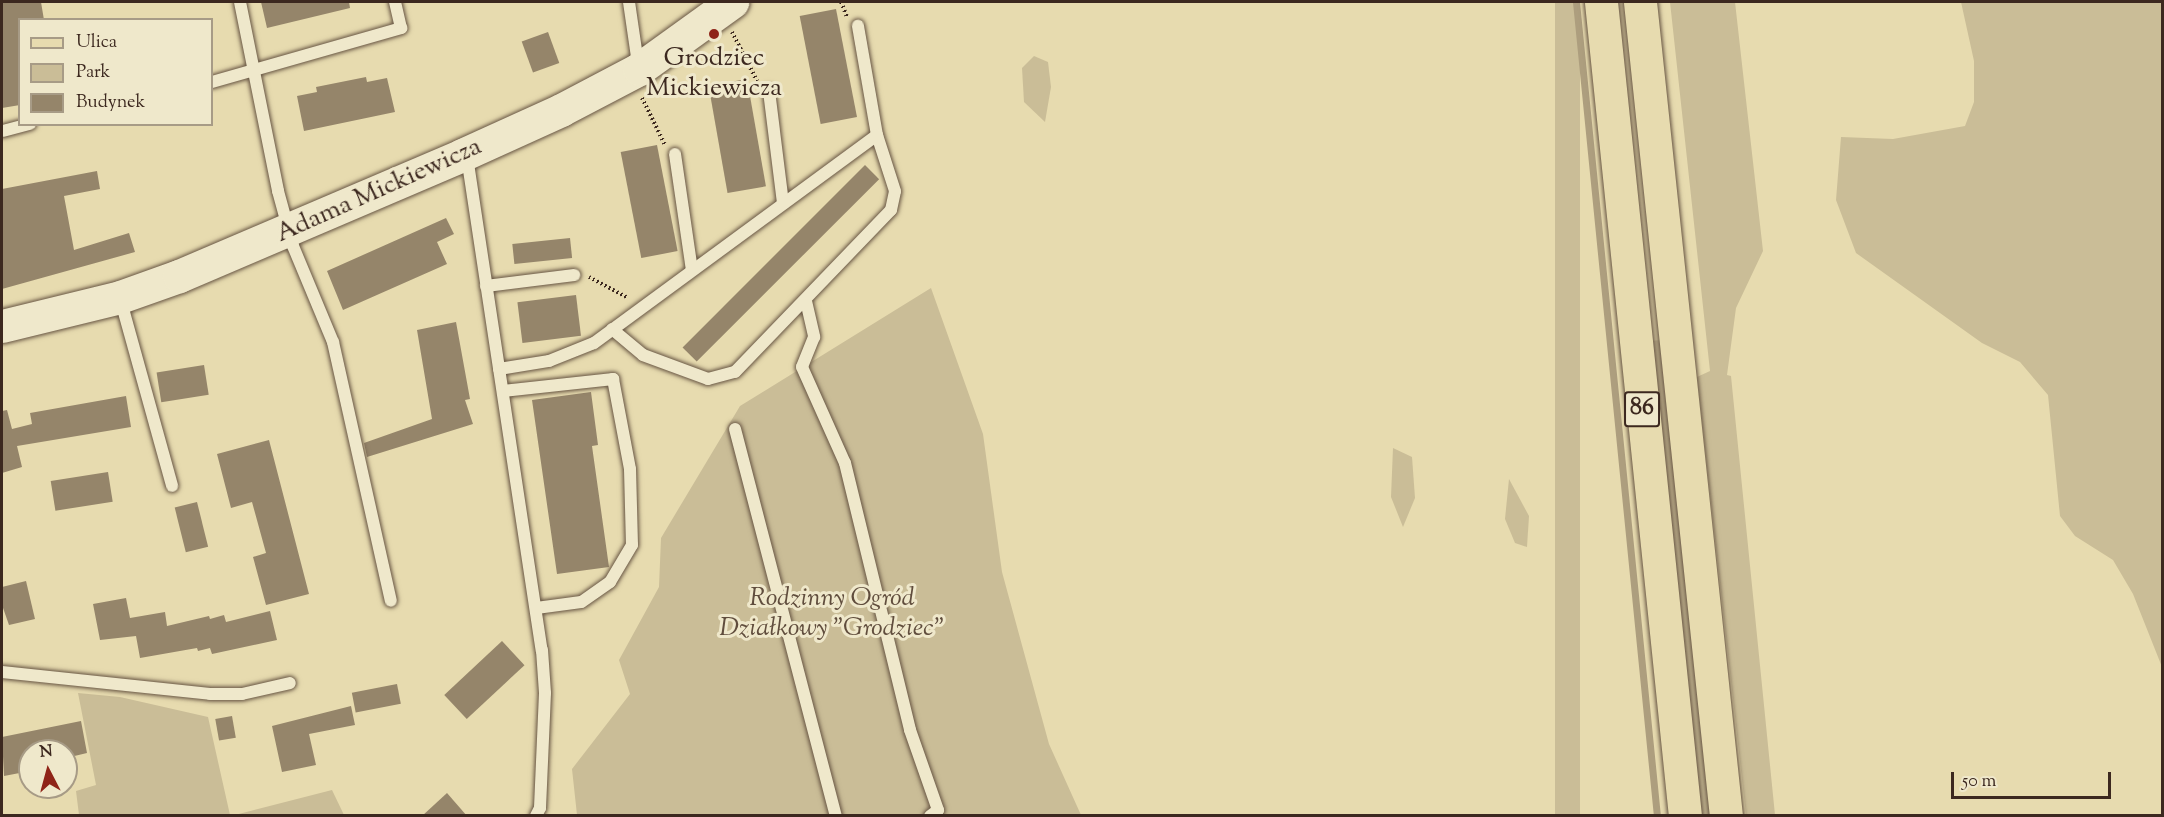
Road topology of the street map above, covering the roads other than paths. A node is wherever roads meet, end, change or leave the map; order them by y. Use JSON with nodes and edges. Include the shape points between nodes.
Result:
{"nodes":[{"id":1,"x":240,"y":2,"type":"edge"},
{"id":2,"x":395,"y":2,"type":"edge"},
{"id":3,"x":629,"y":2,"type":"edge"},
{"id":4,"x":1600,"y":2,"type":"edge"},
{"id":5,"x":1640,"y":2,"type":"edge"},
{"id":6,"x":728,"y":12,"type":"edge"},
{"id":7,"x":858,"y":26,"type":"dead end"},
{"id":8,"x":254,"y":72,"type":"junction"},
{"id":9,"x":213,"y":82,"type":"edge"},
{"id":10,"x":640,"y":82,"type":"junction"},
{"id":11,"x":769,"y":91,"type":"dead end"},
{"id":12,"x":22,"y":126,"type":"edge"},
{"id":13,"x":3,"y":131,"type":"edge"},
{"id":14,"x":878,"y":135,"type":"junction"},
{"id":15,"x":675,"y":154,"type":"dead end"},
{"id":16,"x":462,"y":156,"type":"junction"},
{"id":17,"x":783,"y":203,"type":"junction"},
{"id":18,"x":290,"y":231,"type":"junction"},
{"id":19,"x":692,"y":270,"type":"junction"},
{"id":20,"x":574,"y":275,"type":"road end"},
{"id":21,"x":486,"y":286,"type":"junction"},
{"id":22,"x":120,"y":297,"type":"junction"},
{"id":23,"x":806,"y":301,"type":"junction"},
{"id":24,"x":2,"y":326,"type":"edge"},
{"id":25,"x":612,"y":329,"type":"junction"},
{"id":26,"x":499,"y":369,"type":"junction"},
{"id":27,"x":502,"y":391,"type":"junction"},
{"id":28,"x":735,"y":429,"type":"dead end"},
{"id":29,"x":172,"y":486,"type":"dead end"},
{"id":30,"x":392,"y":600,"type":"dead end"},
{"id":31,"x":536,"y":608,"type":"junction"},
{"id":32,"x":2,"y":672,"type":"edge"},
{"id":33,"x":290,"y":683,"type":"dead end"},
{"id":34,"x":536,"y":816,"type":"edge"},
{"id":35,"x":836,"y":816,"type":"edge"},
{"id":36,"x":930,"y":816,"type":"edge"},
{"id":37,"x":1685,"y":816,"type":"edge"},
{"id":38,"x":1726,"y":816,"type":"edge"}],
"edges":[{"from":1,"to":8,"type":"lane"},
{"from":2,"to":8,"type":"lane","via":[[401,28]]},
{"from":3,"to":10,"type":"lane"},
{"from":4,"to":37,"type":"main road","number":"86"},
{"from":5,"to":38,"type":"main road","number":"86"},
{"from":6,"to":10,"type":"street","name":"Adama Mickiewicza"},
{"from":7,"to":14,"type":"lane"},
{"from":8,"to":9,"type":"lane"},
{"from":8,"to":18,"type":"lane"},
{"from":10,"to":16,"type":"street","name":"Adama Mickiewicza","via":[[561,110]]},
{"from":11,"to":17,"type":"lane"},
{"from":12,"to":13,"type":"lane"},
{"from":14,"to":17,"type":"lane"},
{"from":14,"to":23,"type":"lane","via":[[895,191],[891,210]]},
{"from":15,"to":19,"type":"lane"},
{"from":16,"to":18,"type":"street","name":"Adama Mickiewicza"},
{"from":16,"to":21,"type":"lane","via":[[469,170]]},
{"from":17,"to":19,"type":"lane"},
{"from":18,"to":22,"type":"street","name":"Adama Mickiewicza"},
{"from":18,"to":30,"type":"lane","via":[[333,342]]},
{"from":19,"to":25,"type":"lane"},
{"from":20,"to":21,"type":"lane"},
{"from":21,"to":26,"type":"lane"},
{"from":22,"to":24,"type":"street","name":"Adama Mickiewicza"},
{"from":22,"to":29,"type":"lane"},
{"from":23,"to":25,"type":"lane","via":[[735,372],[708,379],[643,355]]},
{"from":23,"to":36,"type":"lane","via":[[814,337],[802,367],[845,463],[910,729],[938,810]]},
{"from":25,"to":26,"type":"lane","via":[[594,343],[549,361]]},
{"from":26,"to":27,"type":"lane"},
{"from":27,"to":31,"type":"lane"},
{"from":27,"to":31,"type":"lane","via":[[613,379],[630,469],[633,545],[610,582],[581,602]]},
{"from":28,"to":35,"type":"lane"},
{"from":31,"to":34,"type":"lane","via":[[545,693],[540,808]]},
{"from":32,"to":33,"type":"lane","via":[[210,694],[242,694]]}]}
